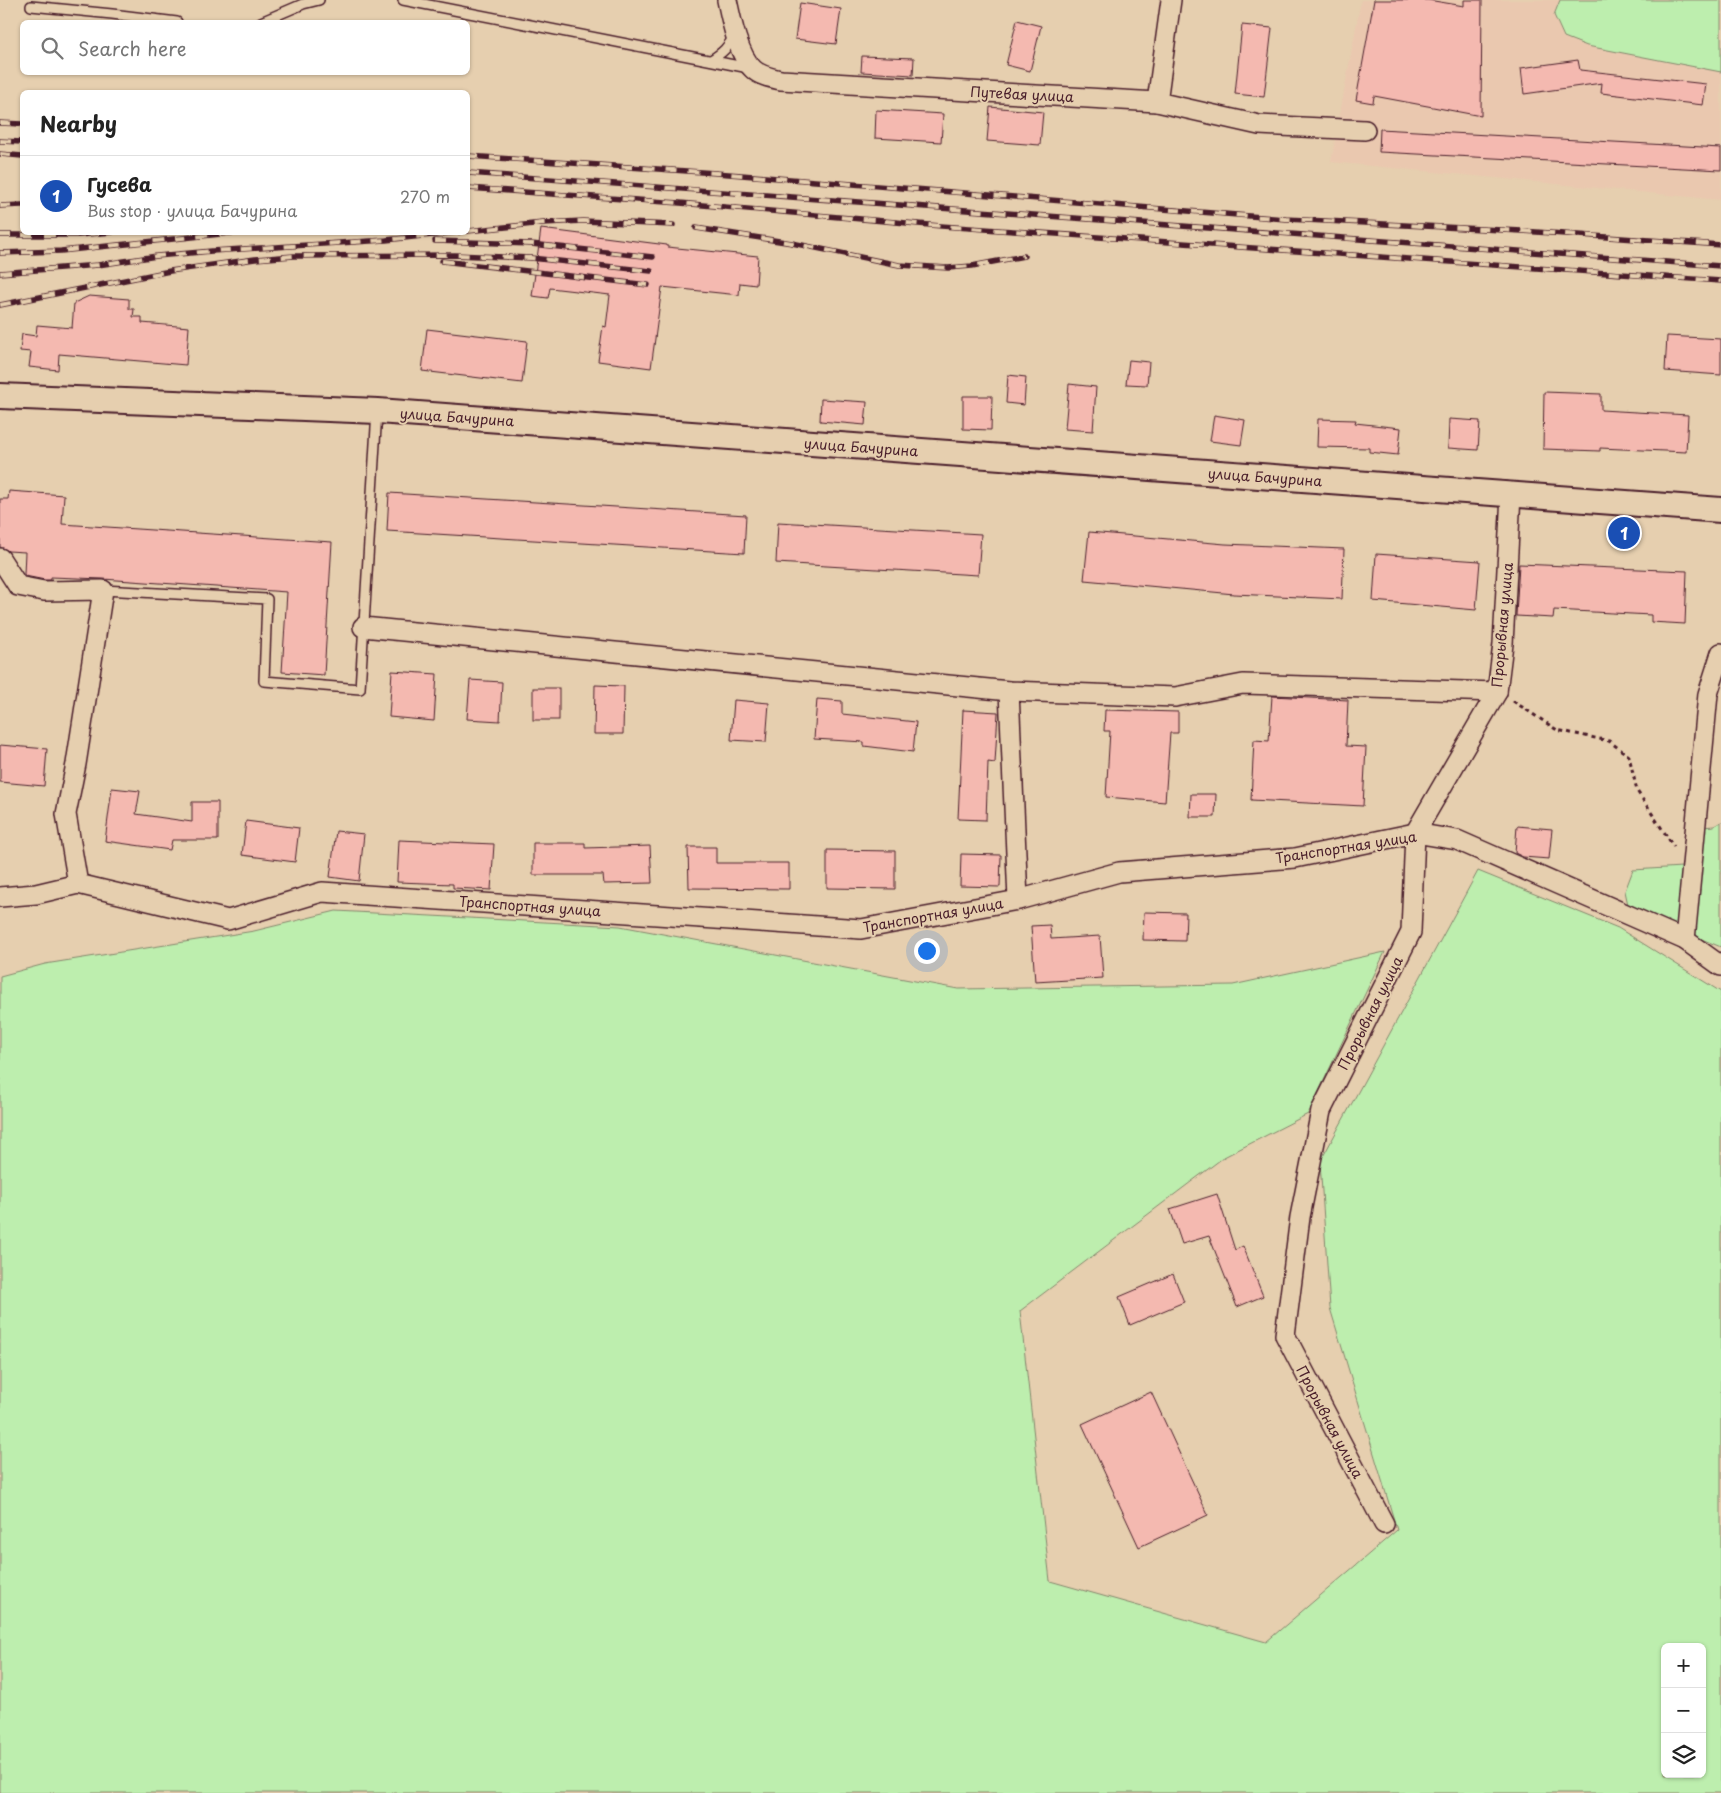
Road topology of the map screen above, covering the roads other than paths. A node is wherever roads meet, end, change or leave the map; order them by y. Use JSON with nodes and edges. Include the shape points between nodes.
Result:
{"nodes":[{"id":1,"x":319,"y":0,"type":"edge"},
{"id":2,"x":403,"y":0,"type":"edge"},
{"id":3,"x":727,"y":0,"type":"edge"},
{"id":4,"x":1171,"y":0,"type":"edge"},
{"id":5,"x":31,"y":6,"type":"dead end"},
{"id":6,"x":163,"y":20,"type":"edge"},
{"id":7,"x":266,"y":20,"type":"edge"},
{"id":8,"x":734,"y":35,"type":"junction"},
{"id":9,"x":711,"y":60,"type":"junction"},
{"id":10,"x":752,"y":68,"type":"junction"},
{"id":11,"x":1157,"y":102,"type":"junction"},
{"id":12,"x":1365,"y":130,"type":"dead end"},
{"id":13,"x":0,"y":396,"type":"edge"},
{"id":14,"x":378,"y":411,"type":"junction"},
{"id":15,"x":1511,"y":495,"type":"junction"},
{"id":16,"x":1721,"y":510,"type":"edge"},
{"id":17,"x":0,"y":558,"type":"edge"},
{"id":18,"x":104,"y":590,"type":"junction"},
{"id":19,"x":363,"y":627,"type":"junction"},
{"id":20,"x":1721,"y":653,"type":"edge"},
{"id":21,"x":1009,"y":691,"type":"junction"},
{"id":22,"x":1497,"y":692,"type":"junction"},
{"id":23,"x":1415,"y":834,"type":"junction"},
{"id":24,"x":78,"y":884,"type":"junction"},
{"id":25,"x":0,"y":897,"type":"edge"},
{"id":26,"x":1018,"y":900,"type":"junction"},
{"id":27,"x":1685,"y":940,"type":"junction"},
{"id":28,"x":1721,"y":966,"type":"edge"},
{"id":29,"x":1384,"y":1524,"type":"dead end"}],
"edges":[{"from":1,"to":7,"type":"lane"},
{"from":2,"to":9,"type":"lane"},
{"from":3,"to":8,"type":"street"},
{"from":4,"to":11,"type":"street"},
{"from":5,"to":6,"type":"lane"},
{"from":8,"to":9,"type":"lane","via":[[724,52]]},
{"from":8,"to":10,"type":"street"},
{"from":9,"to":10,"type":"lane"},
{"from":10,"to":11,"type":"street","name":"Путевая улица","via":[[766,77],[782,80]]},
{"from":11,"to":12,"type":"street","name":"Путевая улица","via":[[1259,125]]},
{"from":13,"to":14,"type":"street","name":"улица Бачурина"},
{"from":14,"to":15,"type":"street","name":"улица Бачурина"},
{"from":14,"to":19,"type":"lane"},
{"from":15,"to":16,"type":"street","name":"улица Бачурина"},
{"from":15,"to":22,"type":"street","name":"Прорывная улица","via":[[1503,644]]},
{"from":17,"to":18,"type":"street","via":[[18,586],[44,591]]},
{"from":18,"to":19,"type":"lane","via":[[267,599],[264,681],[360,689]]},
{"from":18,"to":24,"type":"street","via":[[66,814]]},
{"from":19,"to":21,"type":"street"},
{"from":20,"to":27,"type":"street","via":[[1708,694]]},
{"from":21,"to":22,"type":"street","via":[[1175,698],[1243,684]]},
{"from":21,"to":26,"type":"street"},
{"from":22,"to":23,"type":"street","name":"Прорывная улица"},
{"from":23,"to":26,"type":"street","name":"Транспортная улица","via":[[1295,858],[1119,872]]},
{"from":23,"to":27,"type":"street","name":"Транспортная улица","via":[[1457,840]]},
{"from":23,"to":29,"type":"street","name":"Прорывная улица","via":[[1411,932],[1320,1112],[1300,1217],[1285,1335]]},
{"from":24,"to":25,"type":"street","name":"Транспортная улица","via":[[36,894]]},
{"from":24,"to":26,"type":"street","name":"Транспортная улица","via":[[228,920],[322,892],[861,929]]},
{"from":27,"to":28,"type":"street","name":"Транспортная улица"}]}
